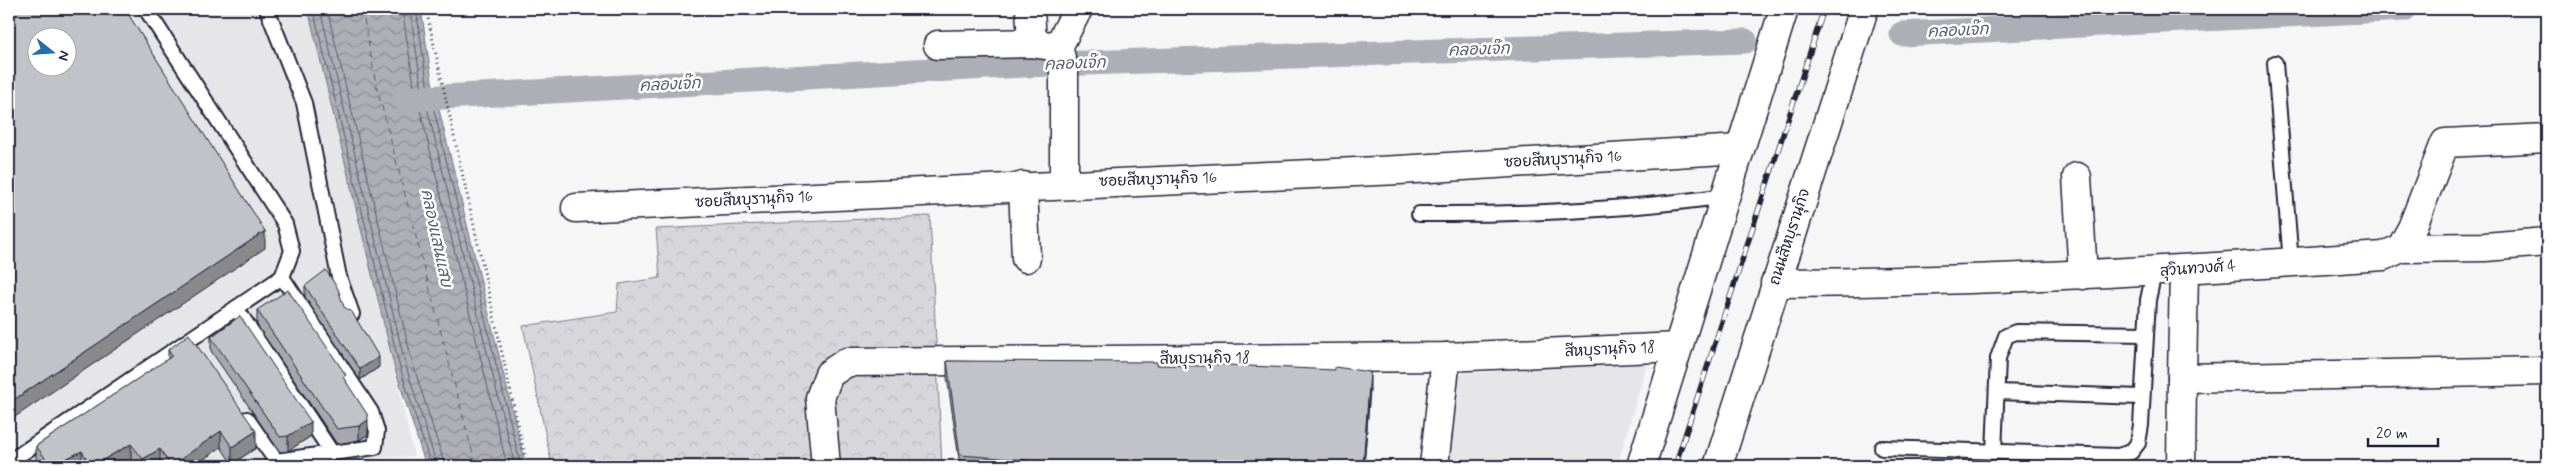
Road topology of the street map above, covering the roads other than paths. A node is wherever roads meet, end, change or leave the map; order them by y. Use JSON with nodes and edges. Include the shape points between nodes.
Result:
{"nodes":[{"id":1,"x":146,"y":9,"type":"edge"},
{"id":2,"x":267,"y":9,"type":"edge"},
{"id":3,"x":1030,"y":9,"type":"edge"},
{"id":4,"x":1078,"y":9,"type":"edge"},
{"id":5,"x":1784,"y":9,"type":"edge"},
{"id":6,"x":1864,"y":9,"type":"edge"},
{"id":7,"x":1032,"y":43,"type":"junction"},
{"id":8,"x":938,"y":46,"type":"dead end"},
{"id":9,"x":1058,"y":47,"type":"junction"},
{"id":10,"x":2275,"y":63,"type":"dead end"},
{"id":11,"x":2547,"y":138,"type":"edge"},
{"id":12,"x":1740,"y":149,"type":"junction"},
{"id":13,"x":2076,"y":176,"type":"dead end"},
{"id":14,"x":1064,"y":184,"type":"junction"},
{"id":15,"x":1023,"y":186,"type":"junction"},
{"id":16,"x":1726,"y":196,"type":"junction"},
{"id":17,"x":576,"y":208,"type":"dead end"},
{"id":18,"x":1419,"y":214,"type":"dead end"},
{"id":19,"x":2547,"y":242,"type":"edge"},
{"id":20,"x":2401,"y":248,"type":"junction"},
{"id":21,"x":1026,"y":258,"type":"dead end"},
{"id":22,"x":2291,"y":263,"type":"junction"},
{"id":23,"x":2184,"y":270,"type":"junction"},
{"id":24,"x":2154,"y":272,"type":"junction"},
{"id":25,"x":2083,"y":275,"type":"junction"},
{"id":26,"x":282,"y":277,"type":"junction"},
{"id":27,"x":1775,"y":283,"type":"junction"},
{"id":28,"x":236,"y":308,"type":"junction"},
{"id":29,"x":352,"y":314,"type":"edge"},
{"id":30,"x":2146,"y":334,"type":"junction"},
{"id":31,"x":1678,"y":347,"type":"junction"},
{"id":32,"x":1446,"y":357,"type":"junction"},
{"id":33,"x":2547,"y":371,"type":"edge"},
{"id":34,"x":2182,"y":378,"type":"junction"},
{"id":35,"x":1998,"y":392,"type":"junction"},
{"id":36,"x":2141,"y":397,"type":"junction"},
{"id":37,"x":237,"y":404,"type":"edge"},
{"id":38,"x":1882,"y":448,"type":"dead end"},
{"id":39,"x":1994,"y":452,"type":"junction"},
{"id":40,"x":332,"y":453,"type":"junction"},
{"id":41,"x":9,"y":462,"type":"edge"},
{"id":42,"x":826,"y":466,"type":"edge"},
{"id":43,"x":1434,"y":466,"type":"edge"},
{"id":44,"x":1641,"y":466,"type":"edge"},
{"id":45,"x":1718,"y":466,"type":"edge"},
{"id":46,"x":2181,"y":466,"type":"edge"}],
"edges":[{"from":1,"to":26,"type":"lane","via":[[285,224],[292,251]]},
{"from":2,"to":29,"type":"lane","via":[[304,103],[339,277]]},
{"from":3,"to":7,"type":"street"},
{"from":4,"to":9,"type":"street"},
{"from":5,"to":12,"type":"street"},
{"from":6,"to":27,"type":"street","name":"ถนนสีหบุรานุกิจ"},
{"from":7,"to":8,"type":"street"},
{"from":7,"to":9,"type":"street"},
{"from":9,"to":14,"type":"street","via":[[1064,69]]},
{"from":10,"to":22,"type":"lane"},
{"from":11,"to":20,"type":"street","via":[[2444,143],[2412,228]]},
{"from":12,"to":14,"type":"street","name":"ซอยสีหบุรานุกิจ 16","via":[[1409,169]]},
{"from":12,"to":16,"type":"street"},
{"from":13,"to":25,"type":"street"},
{"from":14,"to":15,"type":"street","name":"ซอยสีหบุรานุกิจ 16"},
{"from":15,"to":17,"type":"street","name":"ซอยสีหบุรานุกิจ 16"},
{"from":15,"to":21,"type":"street"},
{"from":16,"to":18,"type":"lane","via":[[1687,202],[1541,212]]},
{"from":16,"to":31,"type":"street"},
{"from":19,"to":20,"type":"street","via":[[2485,248]]},
{"from":20,"to":22,"type":"street","name":"สุวินทวงศ์ 4","via":[[2384,256]]},
{"from":22,"to":23,"type":"street","name":"สุวินทวงศ์ 4"},
{"from":23,"to":24,"type":"street","name":"สุวินทวงศ์ 4"},
{"from":23,"to":34,"type":"street"},
{"from":24,"to":25,"type":"street","name":"สุวินทวงศ์ 4"},
{"from":24,"to":30,"type":"lane"},
{"from":25,"to":27,"type":"street","name":"สุวินทวงศ์ 4","via":[[1886,283]]},
{"from":26,"to":28,"type":"lane"},
{"from":26,"to":40,"type":"lane","via":[[371,412],[377,431],[375,448]]},
{"from":27,"to":45,"type":"street","name":"ถนนสีหบุรานุกิจ"},
{"from":28,"to":40,"type":"lane"},
{"from":28,"to":41,"type":"lane","via":[[195,343]]},
{"from":30,"to":35,"type":"lane","via":[[2016,332],[2006,336],[1998,358]]},
{"from":30,"to":36,"type":"lane"},
{"from":31,"to":32,"type":"street","name":"สีหบุรานุกิจ 18"},
{"from":31,"to":44,"type":"street"},
{"from":32,"to":42,"type":"street","name":"สีหบุรานุกิจ 18","via":[[847,362],[829,374],[820,398]]},
{"from":32,"to":43,"type":"street"},
{"from":33,"to":34,"type":"street"},
{"from":34,"to":46,"type":"street"},
{"from":35,"to":36,"type":"lane"},
{"from":35,"to":39,"type":"lane"},
{"from":36,"to":39,"type":"lane","via":[[2138,443],[2131,452],[2118,456]]},
{"from":37,"to":40,"type":"lane","via":[[276,461]]},
{"from":38,"to":39,"type":"lane"}]}
